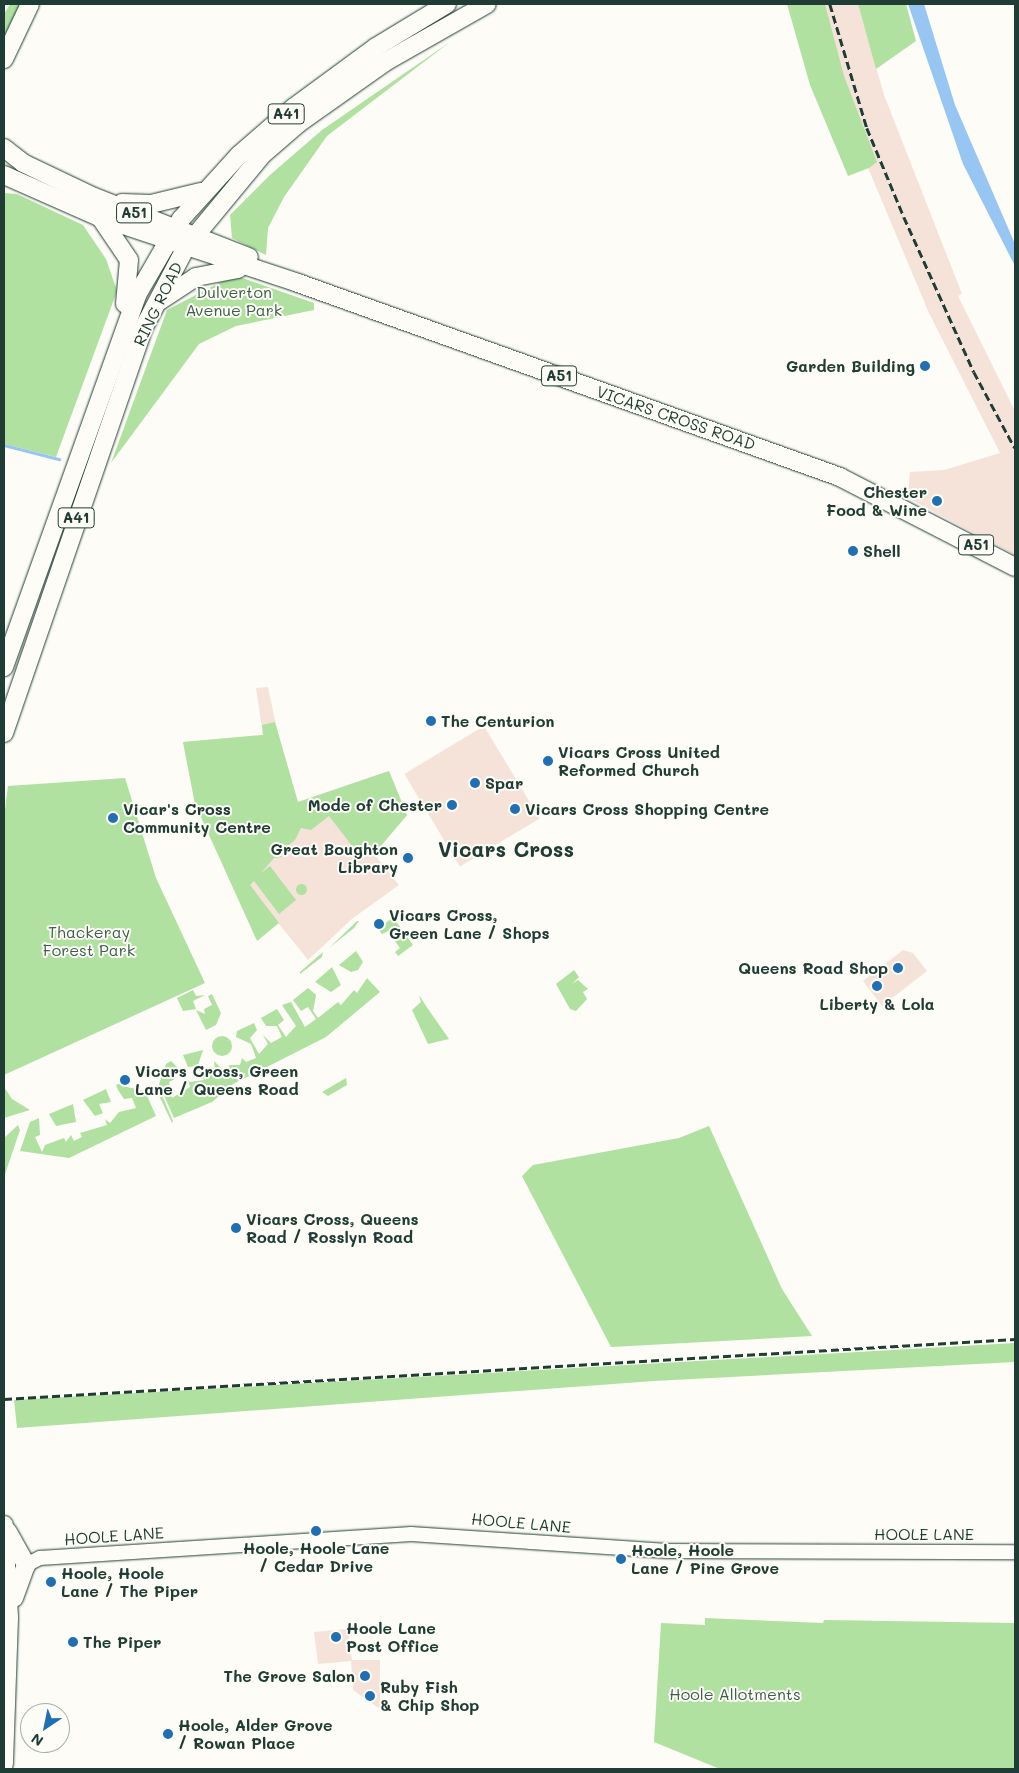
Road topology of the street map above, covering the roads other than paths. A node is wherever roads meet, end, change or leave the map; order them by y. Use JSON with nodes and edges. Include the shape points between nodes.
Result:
{"nodes":[{"id":1,"x":30,"y":4,"type":"edge"},
{"id":2,"x":447,"y":4,"type":"edge"},
{"id":3,"x":487,"y":4,"type":"edge"},
{"id":4,"x":4,"y":59,"type":"edge"},
{"id":5,"x":4,"y":148,"type":"edge"},
{"id":6,"x":262,"y":155,"type":"junction"},
{"id":7,"x":4,"y":175,"type":"edge"},
{"id":8,"x":204,"y":191,"type":"junction"},
{"id":9,"x":94,"y":197,"type":"junction"},
{"id":10,"x":220,"y":204,"type":"junction"},
{"id":11,"x":99,"y":217,"type":"junction"},
{"id":12,"x":180,"y":238,"type":"junction"},
{"id":13,"x":228,"y":249,"type":"junction"},
{"id":14,"x":251,"y":270,"type":"junction"},
{"id":15,"x":298,"y":283,"type":"junction"},
{"id":16,"x":153,"y":306,"type":"junction"},
{"id":17,"x":118,"y":344,"type":"junction"},
{"id":18,"x":1015,"y":567,"type":"edge"},
{"id":19,"x":4,"y":667,"type":"edge"},
{"id":20,"x":4,"y":732,"type":"edge"},
{"id":21,"x":4,"y":1518,"type":"edge"},
{"id":22,"x":4,"y":1525,"type":"edge"},
{"id":23,"x":1015,"y":1552,"type":"edge"},
{"id":24,"x":26,"y":1565,"type":"junction"},
{"id":25,"x":5,"y":1569,"type":"edge"},
{"id":26,"x":9,"y":1618,"type":"junction"},
{"id":27,"x":4,"y":1764,"type":"edge"}],
"edges":[{"from":1,"to":4,"type":"highway"},
{"from":2,"to":8,"type":"highway","name":"RING ROAD","number":"A41","via":[[335,76]]},
{"from":3,"to":6,"type":"highway","name":"RING ROAD","number":"A41","via":[[385,62]]},
{"from":5,"to":9,"type":"highway","name":"VICARS CROSS ROAD","number":"A51","via":[[23,163]]},
{"from":6,"to":10,"type":"highway","name":"RING ROAD","number":"A41"},
{"from":6,"to":12,"type":"highway","via":[[228,181]]},
{"from":7,"to":11,"type":"highway","name":"VICARS CROSS ROAD","number":"A51"},
{"from":8,"to":9,"type":"highway","via":[[152,204]]},
{"from":8,"to":12,"type":"highway","name":"RING ROAD","number":"A41"},
{"from":9,"to":12,"type":"highway","name":"VICARS CROSS ROAD","number":"A51"},
{"from":10,"to":12,"type":"highway","name":"RING ROAD","number":"A41"},
{"from":10,"to":13,"type":"highway","via":[[216,228]]},
{"from":11,"to":12,"type":"highway","name":"VICARS CROSS ROAD","number":"A51"},
{"from":11,"to":17,"type":"highway","via":[[123,245],[131,267]]},
{"from":12,"to":13,"type":"highway","name":"VICARS CROSS ROAD","number":"A51"},
{"from":12,"to":14,"type":"highway","name":"VICARS CROSS ROAD","number":"A51"},
{"from":12,"to":16,"type":"highway","name":"RING ROAD","number":"A41"},
{"from":12,"to":17,"type":"highway","name":"RING ROAD","number":"A41","via":[[141,288]]},
{"from":13,"to":15,"type":"highway","name":"VICARS CROSS ROAD","number":"A51"},
{"from":14,"to":15,"type":"highway","name":"VICARS CROSS ROAD","number":"A51"},
{"from":14,"to":16,"type":"highway","via":[[214,270],[171,290]]},
{"from":15,"to":18,"type":"highway","name":"VICARS CROSS ROAD","number":"A51","via":[[840,476]]},
{"from":16,"to":20,"type":"highway","name":"RING ROAD","number":"A41","via":[[40,617]]},
{"from":17,"to":19,"type":"highway","name":"RING ROAD","number":"A41"},
{"from":21,"to":24,"type":"highway"},
{"from":22,"to":25,"type":"highway"},
{"from":23,"to":24,"type":"street","name":"HOOLE LANE","via":[[667,1551],[412,1534],[40,1558]]},
{"from":24,"to":26,"type":"highway","via":[[19,1575]]},
{"from":25,"to":26,"type":"highway"},
{"from":26,"to":27,"type":"highway"}]}
